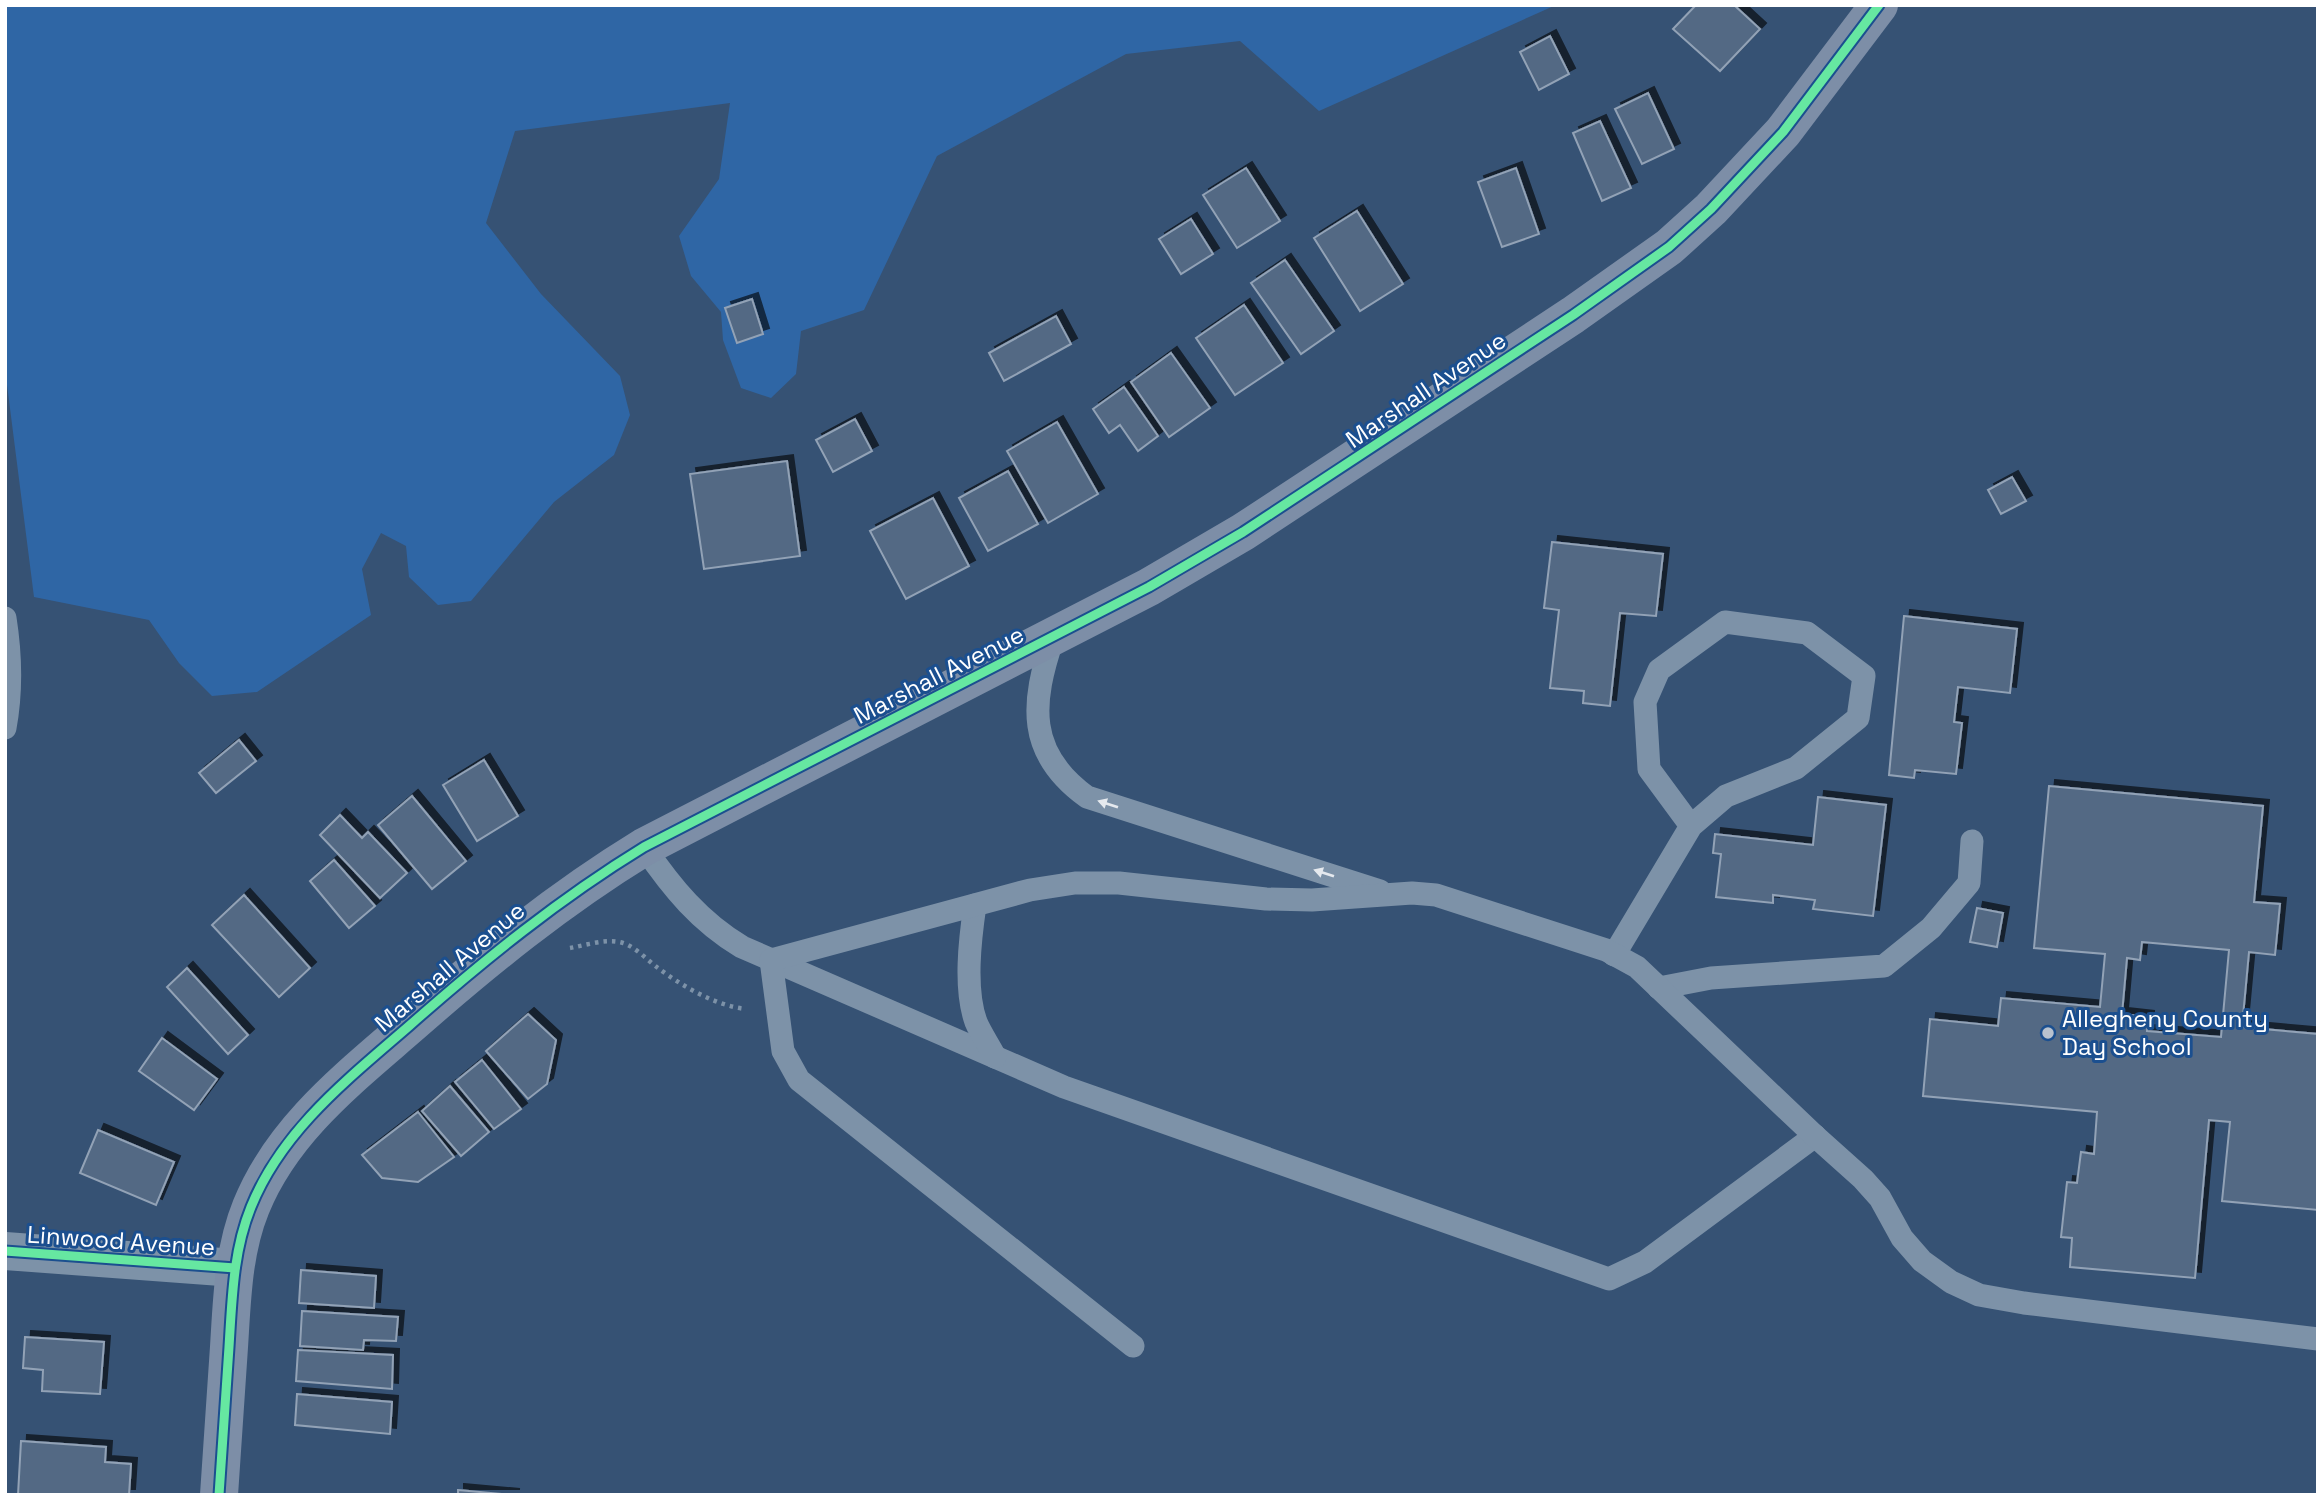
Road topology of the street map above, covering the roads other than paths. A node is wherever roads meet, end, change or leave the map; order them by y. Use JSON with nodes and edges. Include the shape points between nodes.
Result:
{"nodes":[{"id":1,"x":1880,"y":5,"type":"edge"},
{"id":2,"x":5,"y":618,"type":"edge"},
{"id":3,"x":1053,"y":638,"type":"junction"},
{"id":4,"x":5,"y":728,"type":"edge"},
{"id":5,"x":1691,"y":826,"type":"junction"},
{"id":6,"x":1972,"y":841,"type":"dead end"},
{"id":7,"x":644,"y":847,"type":"junction"},
{"id":8,"x":1390,"y":894,"type":"junction"},
{"id":9,"x":975,"y":905,"type":"junction"},
{"id":10,"x":1614,"y":954,"type":"junction"},
{"id":11,"x":771,"y":960,"type":"junction"},
{"id":12,"x":1659,"y":988,"type":"junction"},
{"id":13,"x":995,"y":1057,"type":"junction"},
{"id":14,"x":1815,"y":1136,"type":"junction"},
{"id":15,"x":5,"y":1251,"type":"edge"},
{"id":16,"x":235,"y":1268,"type":"junction"},
{"id":17,"x":2318,"y":1339,"type":"edge"},
{"id":18,"x":1133,"y":1346,"type":"dead end"},
{"id":19,"x":219,"y":1495,"type":"edge"}],
"edges":[{"from":1,"to":3,"type":"main road","name":"Marshall Avenue","via":[[1783,132],[1669,247],[1573,316],[1243,532]]},
{"from":2,"to":4,"type":"lane","via":[[11,690]]},
{"from":3,"to":7,"type":"main road","name":"Marshall Avenue"},
{"from":8,"to":3,"type":"lane","one_way":true,"via":[[1087,797],[1068,784],[1051,761],[1039,729],[1041,674]]},
{"from":5,"to":5,"type":"lane","via":[[1726,796],[1796,768],[1858,718],[1864,676],[1807,633],[1725,622],[1659,670],[1645,702],[1648,769]]},
{"from":5,"to":10,"type":"lane"},
{"from":6,"to":12,"type":"lane","via":[[1969,883],[1931,928],[1884,966],[1711,978]]},
{"from":7,"to":11,"type":"lane","via":[[701,918],[721,935]]},
{"from":7,"to":16,"type":"main road","name":"Marshall Avenue","via":[[519,932],[310,1115],[265,1174],[250,1208]]},
{"from":8,"to":9,"type":"lane","via":[[1266,899],[1119,883],[1074,883]]},
{"from":8,"to":10,"type":"lane","via":[[1436,895]]},
{"from":9,"to":11,"type":"lane"},
{"from":9,"to":13,"type":"lane","via":[[969,946],[975,1020]]},
{"from":10,"to":12,"type":"lane"},
{"from":11,"to":13,"type":"lane"},
{"from":11,"to":18,"type":"lane","via":[[783,1051],[799,1080]]},
{"from":12,"to":14,"type":"lane"},
{"from":13,"to":14,"type":"lane","via":[[1065,1087],[1609,1279],[1645,1262]]},
{"from":14,"to":17,"type":"lane","via":[[1864,1179],[1922,1261],[1979,1295]]},
{"from":15,"to":16,"type":"street","name":"Linwood Avenue"},
{"from":16,"to":19,"type":"main road","name":"Marshall Avenue"}]}
